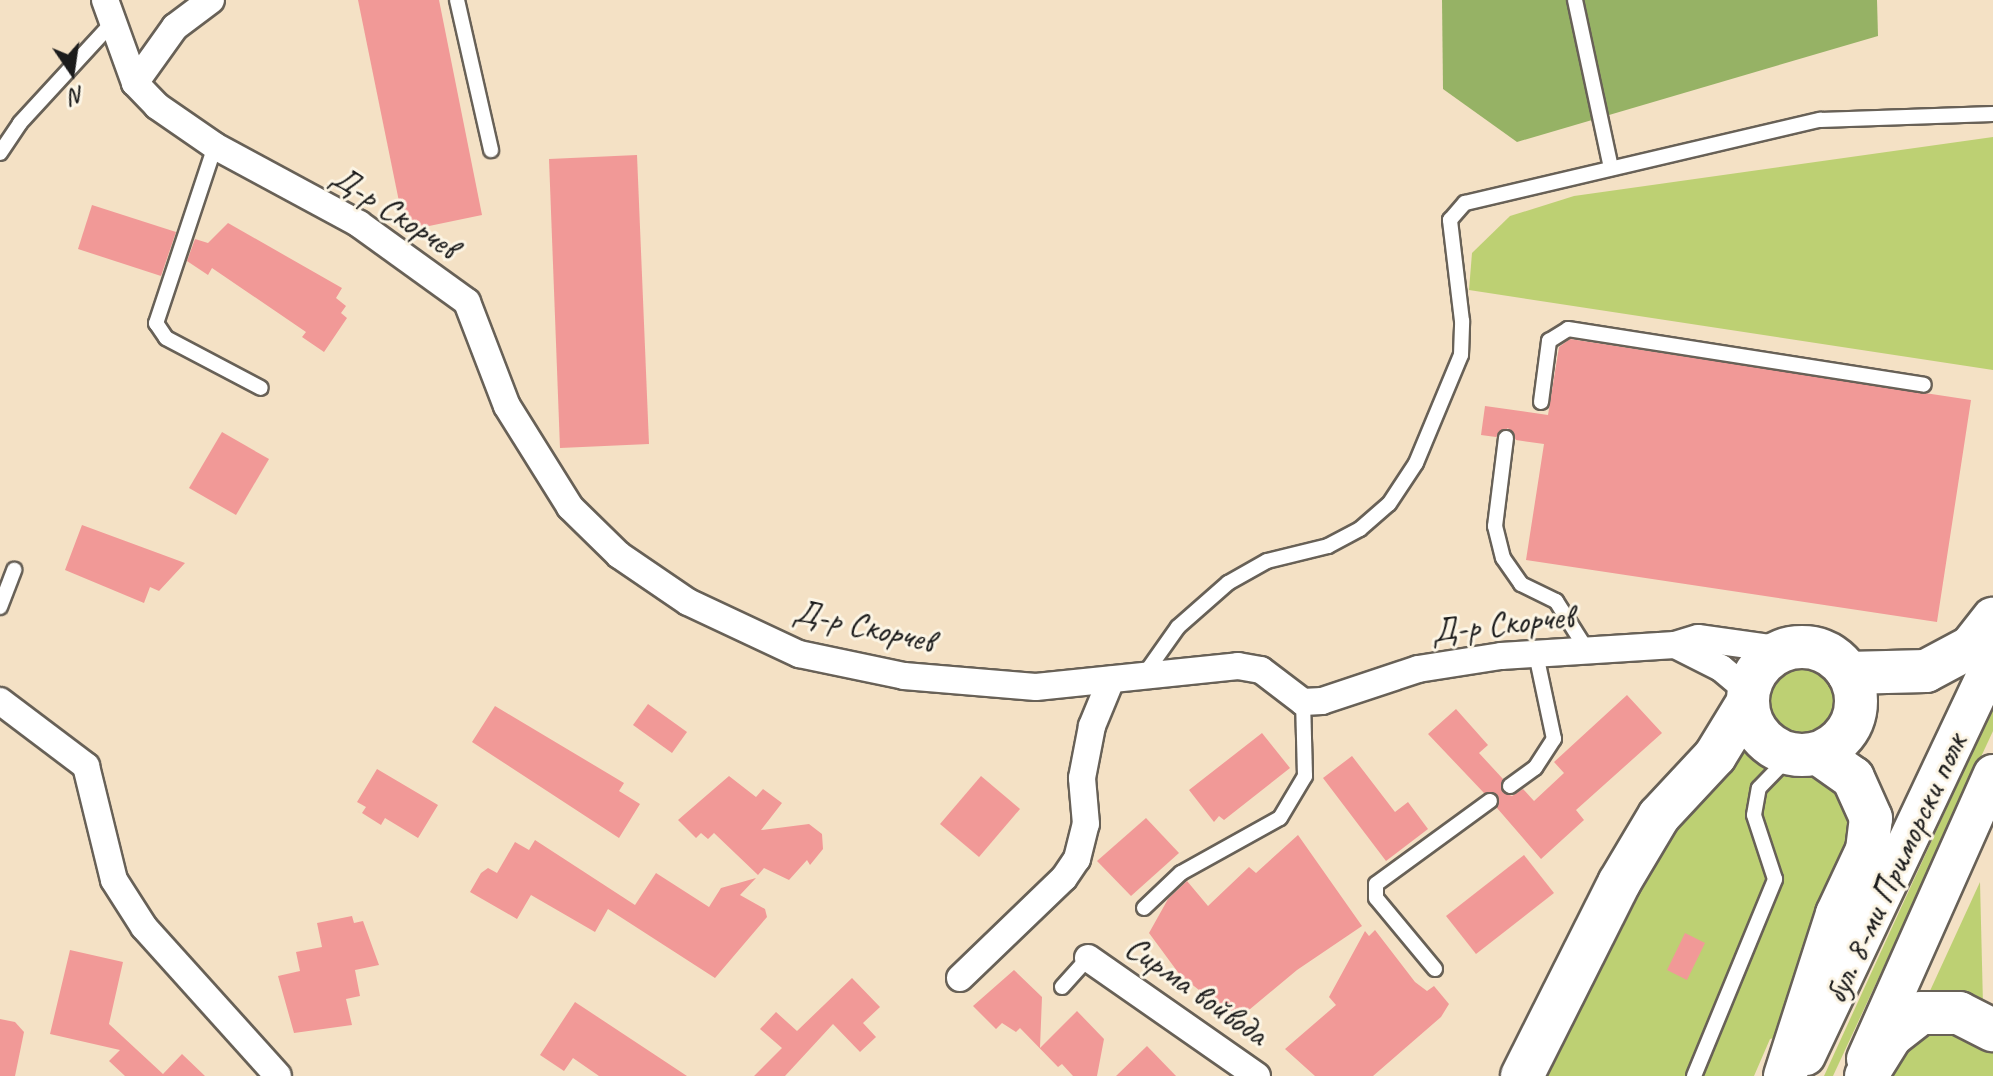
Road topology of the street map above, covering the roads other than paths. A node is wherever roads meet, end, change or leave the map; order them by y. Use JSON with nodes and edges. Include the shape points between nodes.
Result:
{"nodes":[{"id":1,"x":211,"y":0,"type":"edge"},
{"id":2,"x":457,"y":0,"type":"edge"},
{"id":3,"x":1575,"y":0,"type":"edge"},
{"id":4,"x":109,"y":11,"type":"edge"},
{"id":5,"x":135,"y":83,"type":"junction"},
{"id":6,"x":1993,"y":114,"type":"edge"},
{"id":7,"x":215,"y":146,"type":"junction"},
{"id":8,"x":491,"y":150,"type":"dead end"},
{"id":9,"x":0,"y":153,"type":"edge"},
{"id":10,"x":1611,"y":168,"type":"junction"},
{"id":11,"x":1924,"y":385,"type":"dead end"},
{"id":12,"x":261,"y":388,"type":"dead end"},
{"id":13,"x":1541,"y":402,"type":"dead end"},
{"id":14,"x":1506,"y":438,"type":"dead end"},
{"id":15,"x":14,"y":570,"type":"dead end"},
{"id":16,"x":0,"y":607,"type":"edge"},
{"id":17,"x":1993,"y":619,"type":"edge"},
{"id":18,"x":1675,"y":645,"type":"junction"},
{"id":19,"x":1587,"y":650,"type":"junction"},
{"id":20,"x":1785,"y":650,"type":"junction"},
{"id":21,"x":1536,"y":654,"type":"junction"},
{"id":22,"x":1993,"y":661,"type":"edge"},
{"id":23,"x":1848,"y":673,"type":"junction"},
{"id":24,"x":1144,"y":675,"type":"junction"},
{"id":25,"x":1111,"y":680,"type":"junction"},
{"id":26,"x":1748,"y":697,"type":"junction"},
{"id":27,"x":0,"y":701,"type":"edge"},
{"id":28,"x":1303,"y":702,"type":"junction"},
{"id":29,"x":1795,"y":752,"type":"junction"},
{"id":30,"x":1993,"y":774,"type":"edge"},
{"id":31,"x":1694,"y":781,"type":"junction"},
{"id":32,"x":1510,"y":786,"type":"dead end"},
{"id":33,"x":1490,"y":801,"type":"dead end"},
{"id":34,"x":1144,"y":908,"type":"dead end"},
{"id":35,"x":1088,"y":958,"type":"joint"},
{"id":36,"x":1435,"y":969,"type":"dead end"},
{"id":37,"x":960,"y":978,"type":"dead end"},
{"id":38,"x":1062,"y":987,"type":"dead end"},
{"id":39,"x":1993,"y":1030,"type":"edge"},
{"id":40,"x":1531,"y":1073,"type":"edge"},
{"id":41,"x":278,"y":1076,"type":"edge"},
{"id":42,"x":1257,"y":1076,"type":"edge"},
{"id":43,"x":1694,"y":1076,"type":"edge"},
{"id":44,"x":1785,"y":1076,"type":"edge"},
{"id":45,"x":1797,"y":1076,"type":"edge"},
{"id":46,"x":1858,"y":1076,"type":"edge"},
{"id":47,"x":1866,"y":1076,"type":"edge"}],
"edges":[{"from":1,"to":5,"type":"street","via":[[175,27]]},
{"from":2,"to":8,"type":"lane"},
{"from":3,"to":10,"type":"lane"},
{"from":4,"to":5,"type":"street","name":"Д-р Скорчев"},
{"from":4,"to":9,"type":"lane"},
{"from":5,"to":7,"type":"street","name":"Д-р Скорчев","via":[[157,106]]},
{"from":6,"to":10,"type":"lane","via":[[1820,120]]},
{"from":7,"to":12,"type":"lane","via":[[156,323],[166,338]]},
{"from":7,"to":25,"type":"street","name":"Д-р Скорчев","via":[[359,224],[467,302],[507,406],[570,507],[619,555],[688,602],[799,654],[904,676],[1036,687]]},
{"from":10,"to":24,"type":"lane","via":[[1465,203],[1450,220],[1461,355],[1416,463],[1389,504],[1360,529],[1328,546],[1267,561],[1228,583],[1178,627]]},
{"from":11,"to":13,"type":"lane","via":[[1568,329],[1549,341]]},
{"from":14,"to":19,"type":"lane","via":[[1495,526],[1503,558],[1521,584],[1556,601]]},
{"from":15,"to":16,"type":"lane"},
{"from":17,"to":23,"type":"main road","via":[[1971,647],[1926,671]]},
{"from":18,"to":19,"type":"street","name":"Д-р Скорчев"},
{"from":18,"to":20,"type":"street","name":"Д-р Скорчев","via":[[1698,638]]},
{"from":18,"to":26,"type":"street","via":[[1721,668]]},
{"from":19,"to":21,"type":"street","name":"Д-р Скорчев"},
{"from":20,"to":23,"type":"main road","via":[[1821,651]]},
{"from":20,"to":26,"type":"main road","via":[[1759,669]]},
{"from":21,"to":28,"type":"street","name":"Д-р Скорчев","via":[[1418,669],[1322,701]]},
{"from":21,"to":32,"type":"lane","via":[[1554,739],[1535,768]]},
{"from":22,"to":45,"type":"main road","name":"бул. 8-ми Приморски полк"},
{"from":23,"to":29,"type":"main road","via":[[1856,694],[1845,734]]},
{"from":24,"to":25,"type":"street","name":"Д-р Скорчев"},
{"from":24,"to":28,"type":"street","name":"Д-р Скорчев","via":[[1238,666],[1261,670]]},
{"from":25,"to":37,"type":"street","via":[[1082,778],[1086,824],[1077,859],[1064,878]]},
{"from":26,"to":29,"type":"main road","via":[[1755,729]]},
{"from":26,"to":31,"type":"main road","via":[[1729,738]]},
{"from":27,"to":41,"type":"street","via":[[86,766],[114,880],[144,927]]},
{"from":28,"to":34,"type":"lane","via":[[1305,776],[1280,818],[1181,873]]},
{"from":29,"to":31,"type":"main road","via":[[1744,750]]},
{"from":29,"to":43,"type":"lane","via":[[1759,788],[1754,815],[1775,879]]},
{"from":29,"to":44,"type":"main road","via":[[1853,778],[1871,818],[1867,850],[1837,914]]},
{"from":30,"to":46,"type":"main road","name":"бул. 8-ми Приморски полк"},
{"from":31,"to":40,"type":"main road","via":[[1659,816],[1619,883]]},
{"from":33,"to":36,"type":"lane","via":[[1376,884],[1376,898]]},
{"from":35,"to":38,"type":"lane","name":"Сирма войвода"},
{"from":35,"to":42,"type":"street","name":"Сирма войвода"},
{"from":39,"to":47,"type":"main road","via":[[1959,1013],[1920,1013],[1891,1036]]}]}
